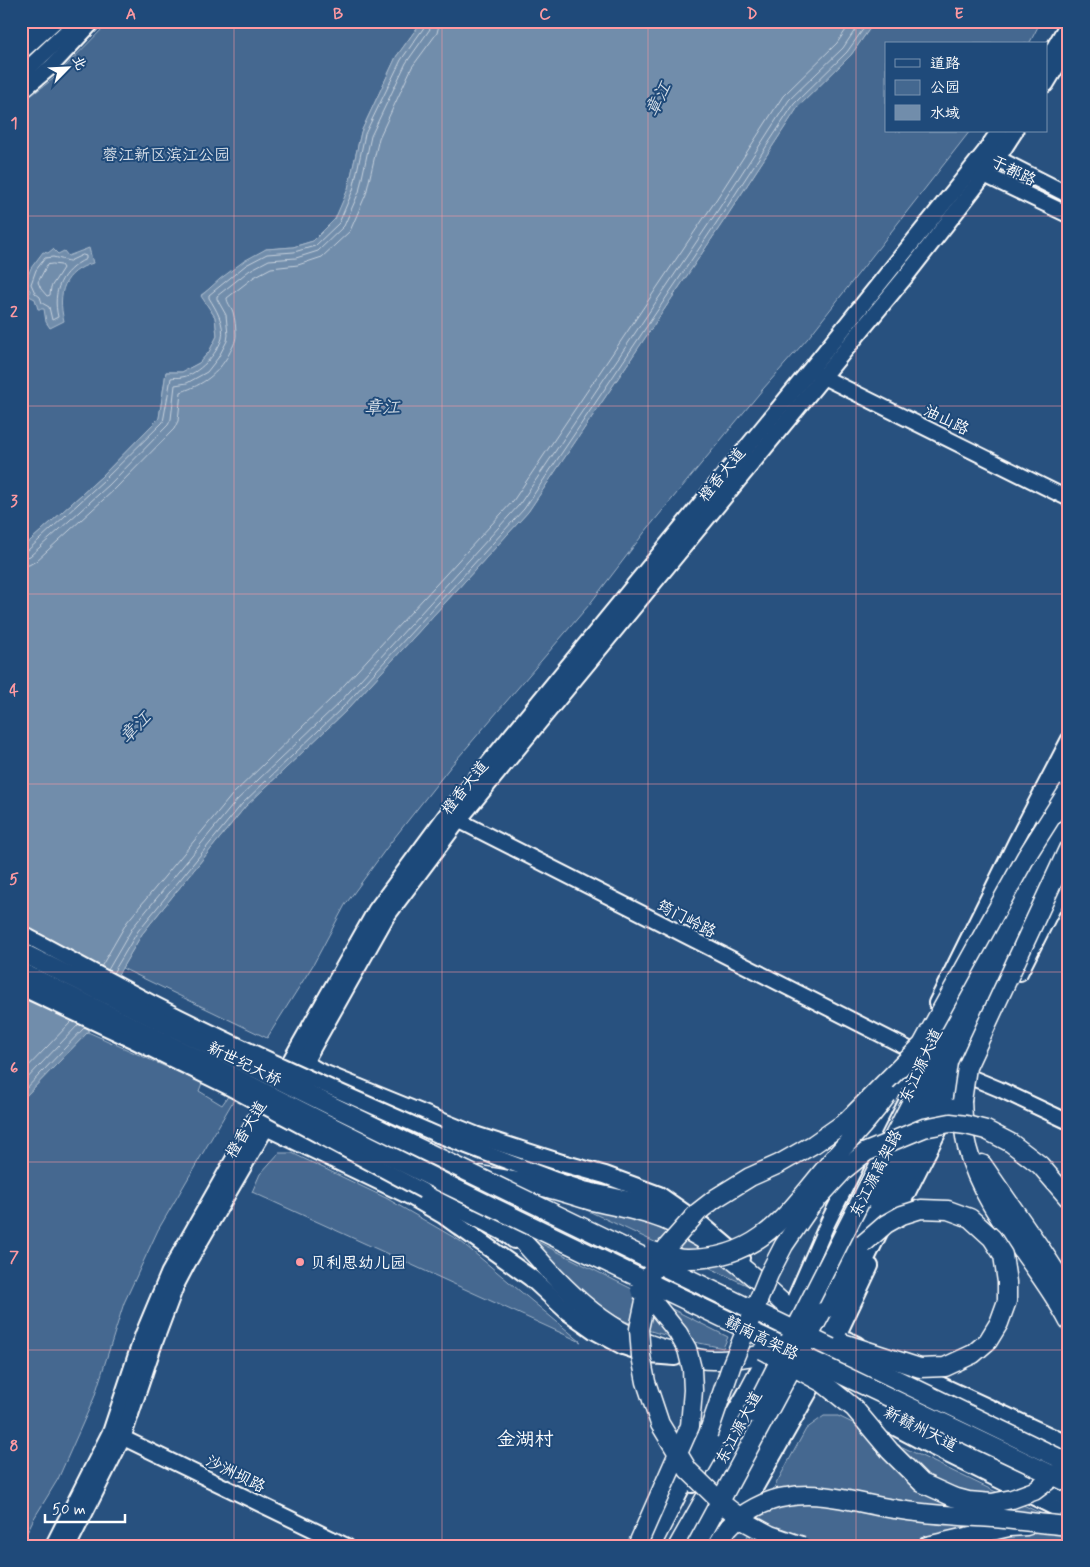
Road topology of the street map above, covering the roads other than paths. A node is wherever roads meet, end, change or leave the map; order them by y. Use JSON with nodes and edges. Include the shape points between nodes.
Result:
{"nodes":[{"id":1,"x":39,"y":21,"type":"edge"},
{"id":2,"x":55,"y":21,"type":"edge"},
{"id":3,"x":78,"y":21,"type":"edge"},
{"id":4,"x":94,"y":21,"type":"edge"},
{"id":5,"x":1069,"y":22,"type":"edge"},
{"id":6,"x":21,"y":38,"type":"edge"},
{"id":7,"x":1069,"y":46,"type":"edge"},
{"id":8,"x":21,"y":52,"type":"edge"},
{"id":9,"x":1048,"y":59,"type":"edge"},
{"id":10,"x":21,"y":75,"type":"edge"},
{"id":11,"x":1048,"y":81,"type":"edge"},
{"id":12,"x":21,"y":92,"type":"edge"},
{"id":13,"x":999,"y":132,"type":"edge"},
{"id":14,"x":1014,"y":132,"type":"edge"},
{"id":15,"x":991,"y":156,"type":"junction"},
{"id":16,"x":977,"y":172,"type":"junction"},
{"id":17,"x":1069,"y":196,"type":"edge"},
{"id":18,"x":1069,"y":215,"type":"edge"},
{"id":19,"x":817,"y":374,"type":"junction"},
{"id":20,"x":1069,"y":499,"type":"edge"},
{"id":21,"x":1069,"y":739,"type":"edge"},
{"id":22,"x":1069,"y":768,"type":"edge"},
{"id":23,"x":1069,"y":789,"type":"edge"},
{"id":24,"x":1069,"y":798,"type":"edge"},
{"id":25,"x":452,"y":817,"type":"junction"},
{"id":26,"x":1069,"y":832,"type":"edge"},
{"id":27,"x":1069,"y":847,"type":"edge"},
{"id":28,"x":1069,"y":859,"type":"edge"},
{"id":29,"x":1069,"y":876,"type":"edge"},
{"id":30,"x":21,"y":933,"type":"edge"},
{"id":31,"x":21,"y":952,"type":"edge"},
{"id":32,"x":21,"y":972,"type":"edge"},
{"id":33,"x":21,"y":988,"type":"edge"},
{"id":34,"x":917,"y":1048,"type":"junction"},
{"id":35,"x":299,"y":1060,"type":"junction"},
{"id":36,"x":962,"y":1073,"type":"junction"},
{"id":37,"x":962,"y":1101,"type":"junction"},
{"id":38,"x":1069,"y":1122,"type":"edge"},
{"id":39,"x":260,"y":1124,"type":"junction"},
{"id":40,"x":469,"y":1172,"type":"junction"},
{"id":41,"x":456,"y":1188,"type":"junction"},
{"id":42,"x":1069,"y":1200,"type":"edge"},
{"id":43,"x":637,"y":1254,"type":"junction"},
{"id":44,"x":640,"y":1277,"type":"junction"},
{"id":45,"x":764,"y":1279,"type":"junction"},
{"id":46,"x":1069,"y":1292,"type":"edge"},
{"id":47,"x":822,"y":1312,"type":"junction"},
{"id":48,"x":794,"y":1313,"type":"junction"},
{"id":49,"x":1069,"y":1322,"type":"edge"},
{"id":50,"x":835,"y":1334,"type":"junction"},
{"id":51,"x":622,"y":1346,"type":"junction"},
{"id":52,"x":772,"y":1353,"type":"junction"},
{"id":53,"x":698,"y":1359,"type":"junction"},
{"id":54,"x":816,"y":1376,"type":"junction"},
{"id":55,"x":117,"y":1434,"type":"junction"},
{"id":56,"x":1069,"y":1436,"type":"edge"},
{"id":57,"x":1069,"y":1445,"type":"edge"},
{"id":58,"x":1069,"y":1463,"type":"edge"},
{"id":59,"x":1069,"y":1483,"type":"edge"},
{"id":60,"x":1069,"y":1499,"type":"edge"},
{"id":61,"x":1069,"y":1515,"type":"edge"},
{"id":62,"x":1048,"y":1524,"type":"junction"},
{"id":63,"x":1069,"y":1526,"type":"edge"},
{"id":64,"x":53,"y":1546,"type":"edge"},
{"id":65,"x":68,"y":1546,"type":"edge"},
{"id":66,"x":347,"y":1546,"type":"edge"},
{"id":67,"x":637,"y":1546,"type":"edge"},
{"id":68,"x":651,"y":1546,"type":"edge"},
{"id":69,"x":656,"y":1546,"type":"edge"},
{"id":70,"x":669,"y":1546,"type":"edge"},
{"id":71,"x":678,"y":1546,"type":"edge"},
{"id":72,"x":696,"y":1546,"type":"edge"},
{"id":73,"x":712,"y":1546,"type":"edge"},
{"id":74,"x":717,"y":1546,"type":"edge"},
{"id":75,"x":723,"y":1546,"type":"edge"},
{"id":76,"x":802,"y":1546,"type":"edge"},
{"id":77,"x":928,"y":1546,"type":"edge"}],
"edges":[{"from":1,"to":6,"type":"street"},
{"from":2,"to":8,"type":"main road"},
{"from":3,"to":10,"type":"main road"},
{"from":4,"to":12,"type":"street","via":[[51,67]]},
{"from":5,"to":9,"type":"main road"},
{"from":7,"to":11,"type":"main road"},
{"from":13,"to":15,"type":"main road","name":"橙香大道"},
{"from":14,"to":15,"type":"main road","name":"橙香大道"},
{"from":15,"to":16,"type":"main road","name":"橙香大道"},
{"from":15,"to":17,"type":"main road"},
{"from":16,"to":18,"type":"main road","name":"于都路"},
{"from":16,"to":19,"type":"main road","name":"橙香大道","via":[[906,276]]},
{"from":19,"to":20,"type":"street","name":"油山路"},
{"from":19,"to":25,"type":"main road","name":"橙香大道"},
{"from":21,"to":34,"type":"street","via":[[1011,850]]},
{"from":22,"to":48,"type":"main road","name":"东江源大道","via":[[968,963],[845,1224]]},
{"from":23,"to":34,"type":"highway","bridge":true,"via":[[1026,856]]},
{"from":24,"to":71,"type":"highway","name":"东江源高架路","bridge":true,"via":[[753,1413]]},
{"from":25,"to":34,"type":"street","name":"筠门岭路"},
{"from":25,"to":35,"type":"main road","name":"橙香大道","via":[[386,917]]},
{"from":26,"to":47,"type":"highway","name":"东江源高架路","bridge":true},
{"from":27,"to":37,"type":"highway","bridge":true,"via":[[967,1067]]},
{"from":28,"to":36,"type":"main road"},
{"from":29,"to":36,"type":"street"},
{"from":30,"to":45,"type":"street","bridge":true,"via":[[152,1003],[336,1091],[438,1135],[556,1180],[652,1204],[713,1238]]},
{"from":31,"to":40,"type":"highway","name":"新世纪大桥","bridge":true},
{"from":32,"to":41,"type":"highway","name":"新世纪大桥","bridge":true},
{"from":33,"to":51,"type":"street","bridge":true,"via":[[219,1083],[505,1234],[527,1254],[573,1310]]},
{"from":34,"to":40,"type":"highway","bridge":true,"via":[[883,1101],[789,1212],[770,1232],[750,1245],[728,1253],[684,1259],[642,1248]]},
{"from":34,"to":48,"type":"street","via":[[828,1222]]},
{"from":34,"to":76,"type":"highway","bridge":true,"via":[[847,1121],[814,1144],[716,1198],[698,1212],[667,1247],[651,1273],[639,1329],[646,1382],[660,1424],[688,1470],[725,1506],[770,1535]]},
{"from":35,"to":39,"type":"main road","name":"橙香大道"},
{"from":35,"to":45,"type":"main road","via":[[475,1135],[659,1195],[702,1225]]},
{"from":36,"to":38,"type":"street"},
{"from":36,"to":50,"type":"main road"},
{"from":37,"to":46,"type":"highway","via":[[978,1160]]},
{"from":37,"to":49,"type":"highway","via":[[967,1146],[988,1200]]},
{"from":39,"to":51,"type":"main road","via":[[435,1211],[531,1278],[595,1332]]},
{"from":39,"to":55,"type":"main road","name":"橙香大道","via":[[169,1273],[142,1335]]},
{"from":40,"to":43,"type":"highway","name":"赣南高架路","bridge":true},
{"from":40,"to":48,"type":"highway","via":[[548,1188],[669,1222],[729,1256]]},
{"from":41,"to":44,"type":"highway","name":"赣南高架路","bridge":true},
{"from":41,"to":53,"type":"highway","via":[[493,1214],[528,1245],[578,1300],[629,1335]]},
{"from":41,"to":67,"type":"highway","bridge":true,"via":[[634,1284],[650,1298],[678,1333],[692,1369],[690,1426]]},
{"from":42,"to":68,"type":"highway","bridge":true,"via":[[1040,1164],[1011,1143],[986,1130],[950,1123],[924,1128],[866,1152],[845,1169],[810,1207],[769,1274],[732,1364],[708,1434]]},
{"from":43,"to":47,"type":"highway","bridge":true,"via":[[752,1297],[846,1345],[920,1368],[945,1367],[973,1354],[988,1341],[1000,1323],[1008,1301],[1003,1255],[992,1238],[970,1218],[948,1210],[911,1212],[886,1224],[863,1244]]},
{"from":43,"to":58,"type":"highway","name":"赣南高架路","bridge":true},
{"from":44,"to":58,"type":"highway","bridge":true,"via":[[707,1319],[823,1383],[854,1408],[922,1483],[953,1497],[992,1503],[1012,1499],[1034,1492]]},
{"from":44,"to":59,"type":"highway","name":"赣南高架路","bridge":true},
{"from":45,"to":48,"type":"street"},
{"from":47,"to":72,"type":"highway","name":"东江源高架路","bridge":true},
{"from":48,"to":50,"type":"main road"},
{"from":48,"to":52,"type":"main road","name":"东江源大道"},
{"from":50,"to":54,"type":"main road"},
{"from":50,"to":56,"type":"street"},
{"from":50,"to":57,"type":"main road"},
{"from":51,"to":53,"type":"main road","via":[[650,1355]]},
{"from":52,"to":53,"type":"main road"},
{"from":52,"to":54,"type":"main road","name":"新赣州大道"},
{"from":52,"to":69,"type":"street"},
{"from":52,"to":70,"type":"main road","name":"东江源大道","via":[[719,1462]]},
{"from":54,"to":60,"type":"main road","name":"新赣州大道"},
{"from":54,"to":61,"type":"street","via":[[935,1449]]},
{"from":54,"to":73,"type":"main road"},
{"from":54,"to":75,"type":"street"},
{"from":55,"to":64,"type":"main road","name":"橙香大道"},
{"from":55,"to":65,"type":"main road","name":"橙香大道"},
{"from":55,"to":66,"type":"street","name":"沙洲坝路"},
{"from":62,"to":63,"type":"highway","bridge":true},
{"from":62,"to":74,"type":"highway","bridge":true,"via":[[950,1516],[826,1496],[798,1495],[772,1501],[746,1513],[729,1527]]},
{"from":62,"to":77,"type":"highway","bridge":true,"via":[[1009,1527]]}]}
